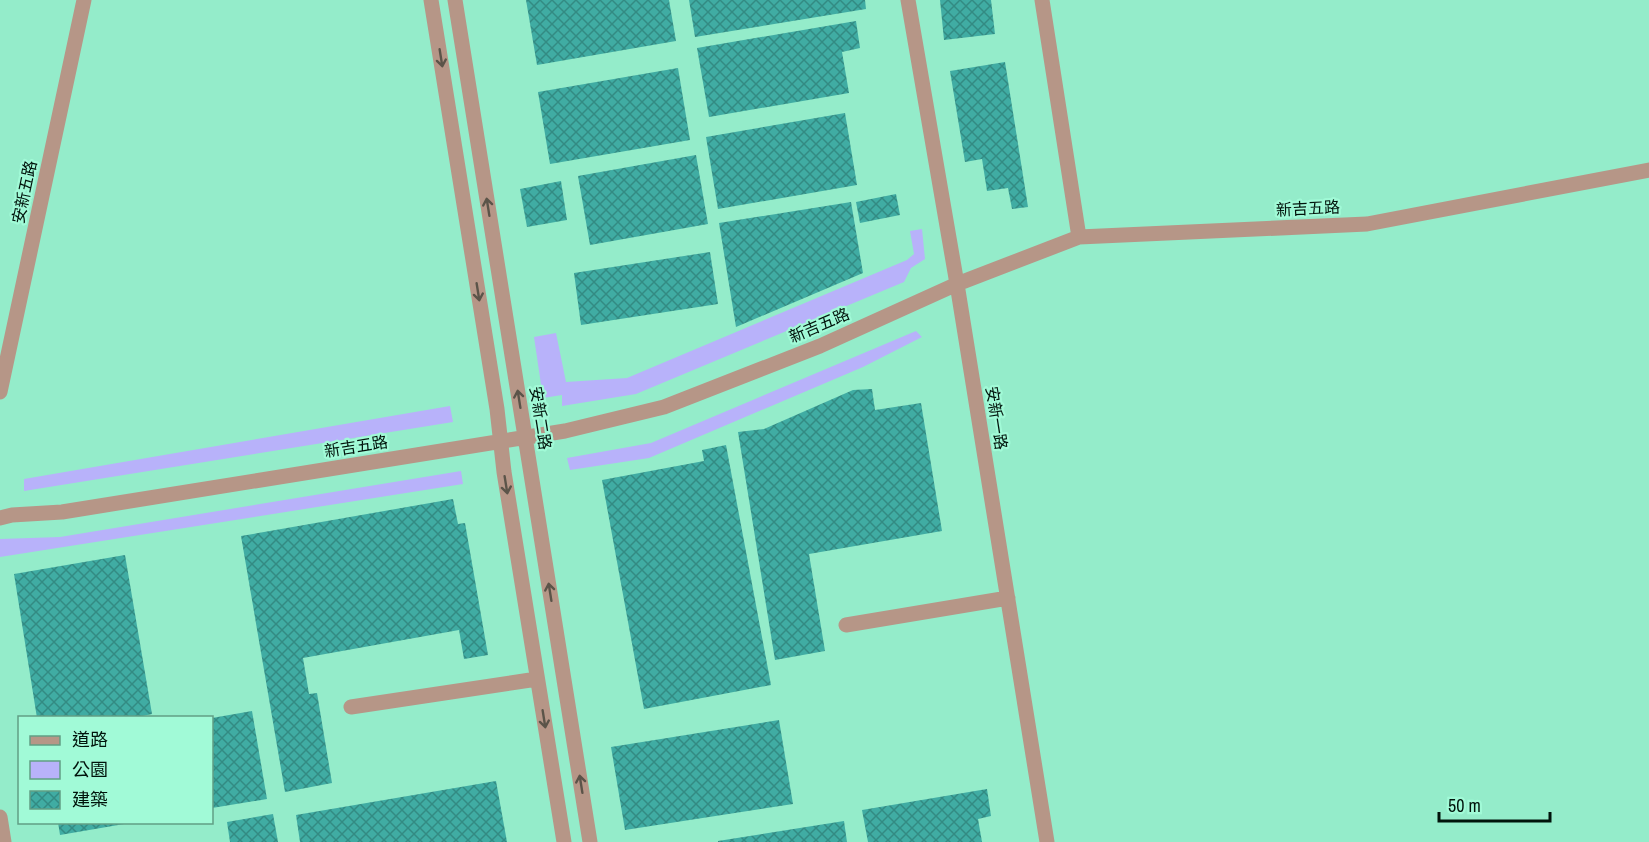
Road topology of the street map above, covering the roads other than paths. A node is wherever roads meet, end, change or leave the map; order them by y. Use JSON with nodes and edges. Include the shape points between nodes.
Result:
{"nodes":[{"id":1,"x":84,"y":0,"type":"edge"},
{"id":2,"x":431,"y":0,"type":"edge"},
{"id":3,"x":455,"y":0,"type":"edge"},
{"id":4,"x":908,"y":0,"type":"edge"},
{"id":5,"x":1042,"y":0,"type":"edge"},
{"id":6,"x":1649,"y":170,"type":"edge"},
{"id":7,"x":1079,"y":237,"type":"junction"},
{"id":8,"x":957,"y":284,"type":"junction"},
{"id":9,"x":0,"y":392,"type":"edge"},
{"id":10,"x":525,"y":438,"type":"junction"},
{"id":11,"x":501,"y":441,"type":"junction"},
{"id":12,"x":0,"y":518,"type":"edge"},
{"id":13,"x":1008,"y":598,"type":"junction"},
{"id":14,"x":846,"y":625,"type":"dead end"},
{"id":15,"x":537,"y":679,"type":"junction"},
{"id":16,"x":351,"y":707,"type":"dead end"},
{"id":17,"x":0,"y":817,"type":"edge"},
{"id":18,"x":4,"y":842,"type":"edge"},
{"id":19,"x":564,"y":842,"type":"edge"},
{"id":20,"x":590,"y":842,"type":"edge"},
{"id":21,"x":1047,"y":842,"type":"edge"}],
"edges":[{"from":1,"to":9,"type":"street","name":"安新五路"},
{"from":2,"to":11,"type":"street","one_way":true},
{"from":10,"to":3,"type":"street","name":"安新二路","one_way":true},
{"from":4,"to":8,"type":"street","name":"安新一路"},
{"from":5,"to":7,"type":"street"},
{"from":6,"to":7,"type":"street","name":"新吉五路","via":[[1366,224]]},
{"from":7,"to":8,"type":"street","name":"新吉五路"},
{"from":8,"to":10,"type":"street","name":"新吉五路","via":[[820,346],[664,407]]},
{"from":8,"to":13,"type":"street","name":"安新一路"},
{"from":10,"to":11,"type":"street","name":"新吉五路"},
{"from":20,"to":10,"type":"street","name":"安新二路","one_way":true},
{"from":11,"to":12,"type":"street","name":"新吉五路","via":[[62,512]]},
{"from":11,"to":15,"type":"street","one_way":true},
{"from":13,"to":14,"type":"street"},
{"from":13,"to":21,"type":"street","name":"安新一路"},
{"from":15,"to":16,"type":"street"},
{"from":15,"to":19,"type":"street","one_way":true},
{"from":17,"to":18,"type":"street"}]}
